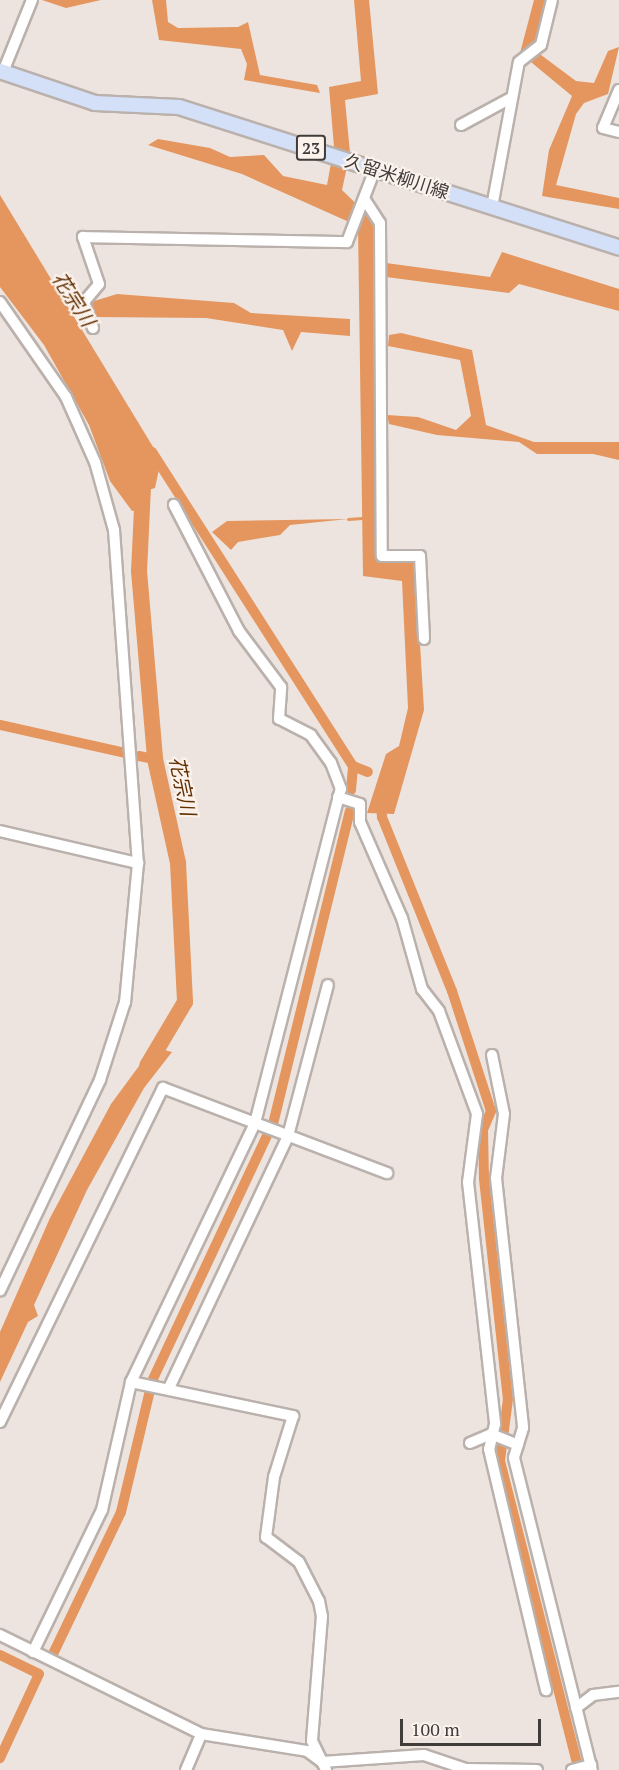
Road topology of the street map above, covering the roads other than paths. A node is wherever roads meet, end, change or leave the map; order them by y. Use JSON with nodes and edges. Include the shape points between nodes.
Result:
{"nodes":[{"id":1,"x":552,"y":0,"type":"edge"},
{"id":2,"x":30,"y":3,"type":"edge"},
{"id":3,"x":2,"y":72,"type":"edge"},
{"id":4,"x":619,"y":90,"type":"edge"},
{"id":5,"x":511,"y":98,"type":"junction"},
{"id":6,"x":461,"y":125,"type":"dead end"},
{"id":7,"x":619,"y":132,"type":"edge"},
{"id":8,"x":375,"y":169,"type":"junction"},
{"id":9,"x":365,"y":200,"type":"junction"},
{"id":10,"x":492,"y":207,"type":"junction"},
{"id":11,"x":619,"y":247,"type":"edge"},
{"id":12,"x":0,"y":302,"type":"edge"},
{"id":13,"x":93,"y":328,"type":"dead end"},
{"id":14,"x":174,"y":506,"type":"dead end"},
{"id":15,"x":424,"y":639,"type":"dead end"},
{"id":16,"x":338,"y":797,"type":"junction"},
{"id":17,"x":2,"y":831,"type":"edge"},
{"id":18,"x":138,"y":863,"type":"junction"},
{"id":19,"x":328,"y":985,"type":"dead end"},
{"id":20,"x":492,"y":1055,"type":"dead end"},
{"id":21,"x":255,"y":1123,"type":"junction"},
{"id":22,"x":288,"y":1136,"type":"junction"},
{"id":23,"x":387,"y":1173,"type":"dead end"},
{"id":24,"x":0,"y":1291,"type":"edge"},
{"id":25,"x":131,"y":1382,"type":"junction"},
{"id":26,"x":169,"y":1388,"type":"junction"},
{"id":27,"x":0,"y":1422,"type":"edge"},
{"id":28,"x":491,"y":1434,"type":"junction"},
{"id":29,"x":470,"y":1443,"type":"dead end"},
{"id":30,"x":518,"y":1445,"type":"junction"},
{"id":31,"x":0,"y":1635,"type":"edge"},
{"id":32,"x":33,"y":1652,"type":"junction"},
{"id":33,"x":546,"y":1690,"type":"dead end"},
{"id":34,"x":619,"y":1692,"type":"edge"},
{"id":35,"x":576,"y":1708,"type":"junction"},
{"id":36,"x":201,"y":1734,"type":"junction"},
{"id":37,"x":324,"y":1766,"type":"edge"},
{"id":38,"x":591,"y":1767,"type":"edge"},
{"id":39,"x":186,"y":1770,"type":"edge"},
{"id":40,"x":537,"y":1770,"type":"edge"},
{"id":41,"x":572,"y":1770,"type":"edge"}],
"edges":[{"from":1,"to":5,"type":"street","via":[[541,45],[519,62]]},
{"from":2,"to":3,"type":"street"},
{"from":3,"to":8,"type":"main road","name":"久留米柳川線","number":"23","via":[[95,103],[180,106]]},
{"from":4,"to":7,"type":"street","via":[[603,129]]},
{"from":5,"to":6,"type":"street"},
{"from":5,"to":10,"type":"street"},
{"from":8,"to":9,"type":"street"},
{"from":8,"to":10,"type":"main road","name":"久留米柳川線","number":"23"},
{"from":9,"to":13,"type":"street","via":[[348,242],[84,237],[99,284],[84,302]]},
{"from":9,"to":15,"type":"street","via":[[380,223],[382,556],[420,556]]},
{"from":10,"to":11,"type":"main road","name":"久留米柳川線","number":"23"},
{"from":12,"to":18,"type":"street","via":[[66,397],[94,462],[114,530]]},
{"from":14,"to":16,"type":"street","via":[[239,631],[281,687],[279,719],[321,746],[338,778]]},
{"from":16,"to":21,"type":"street"},
{"from":16,"to":28,"type":"street","via":[[360,804],[360,822],[402,918],[422,989],[439,1011],[477,1114],[468,1182],[495,1424]]},
{"from":17,"to":18,"type":"street"},
{"from":18,"to":24,"type":"street","via":[[125,1002],[107,1058],[67,1156]]},
{"from":19,"to":22,"type":"street"},
{"from":20,"to":30,"type":"street","via":[[504,1114],[495,1178],[523,1428]]},
{"from":21,"to":22,"type":"street"},
{"from":21,"to":25,"type":"street"},
{"from":21,"to":27,"type":"street","via":[[163,1088]]},
{"from":22,"to":23,"type":"street"},
{"from":22,"to":26,"type":"street"},
{"from":25,"to":26,"type":"street"},
{"from":25,"to":32,"type":"street","via":[[102,1510]]},
{"from":26,"to":37,"type":"street","via":[[293,1416],[274,1477],[266,1536],[299,1562],[319,1601],[322,1616],[311,1722],[312,1741]]},
{"from":28,"to":29,"type":"street"},
{"from":28,"to":30,"type":"street"},
{"from":28,"to":33,"type":"street","via":[[501,1518]]},
{"from":30,"to":35,"type":"street","via":[[514,1458],[526,1520]]},
{"from":31,"to":32,"type":"street"},
{"from":32,"to":36,"type":"street"},
{"from":34,"to":35,"type":"street","via":[[593,1695]]},
{"from":35,"to":38,"type":"street"},
{"from":36,"to":37,"type":"street","via":[[307,1752]]},
{"from":36,"to":39,"type":"street"},
{"from":37,"to":40,"type":"street","via":[[424,1755],[466,1769]]},
{"from":38,"to":41,"type":"street"}]}
